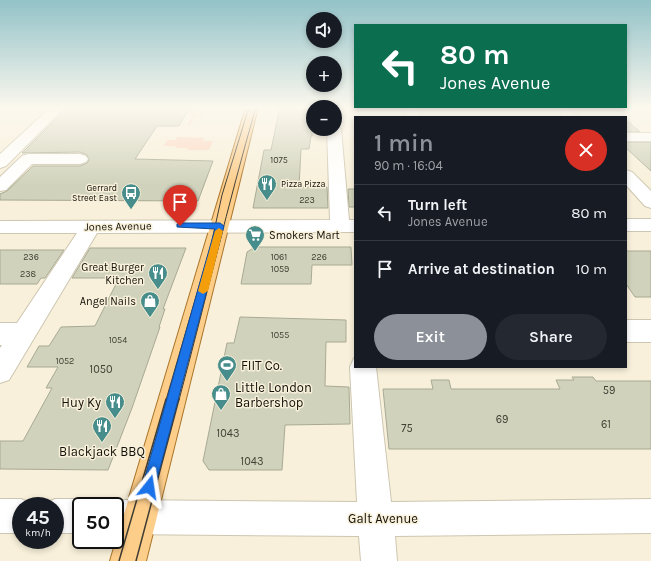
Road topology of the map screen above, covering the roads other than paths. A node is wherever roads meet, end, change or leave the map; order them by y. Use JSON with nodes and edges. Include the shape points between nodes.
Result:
{"nodes":[{"id":1,"x":31,"y":133,"type":"edge"},
{"id":2,"x":245,"y":133,"type":"edge"},
{"id":3,"x":336,"y":136,"type":"edge"},
{"id":4,"x":627,"y":137,"type":"edge"},
{"id":5,"x":651,"y":137,"type":"edge"},
{"id":6,"x":0,"y":145,"type":"edge"},
{"id":7,"x":19,"y":145,"type":"junction"},
{"id":8,"x":80,"y":159,"type":"dead end"},
{"id":9,"x":0,"y":162,"type":"edge"},
{"id":10,"x":627,"y":176,"type":"edge"},
{"id":11,"x":0,"y":186,"type":"edge"},
{"id":12,"x":651,"y":202,"type":"edge"},
{"id":13,"x":627,"y":225,"type":"edge"},
{"id":14,"x":651,"y":225,"type":"edge"},
{"id":15,"x":92,"y":226,"type":"junction"},
{"id":16,"x":220,"y":226,"type":"junction"},
{"id":17,"x":0,"y":227,"type":"edge"},
{"id":18,"x":351,"y":230,"type":"edge"},
{"id":19,"x":627,"y":331,"type":"edge"},
{"id":20,"x":651,"y":331,"type":"edge"},
{"id":21,"x":12,"y":334,"type":"edge"},
{"id":22,"x":363,"y":368,"type":"edge"},
{"id":23,"x":0,"y":371,"type":"edge"},
{"id":24,"x":0,"y":516,"type":"edge"},
{"id":25,"x":12,"y":516,"type":"edge"},
{"id":26,"x":651,"y":516,"type":"edge"},
{"id":27,"x":128,"y":517,"type":"edge"},
{"id":28,"x":375,"y":519,"type":"junction"},
{"id":29,"x":128,"y":561,"type":"edge"},
{"id":30,"x":378,"y":561,"type":"edge"}],
"edges":[{"from":1,"to":7,"type":"street"},
{"from":2,"to":16,"type":"main road"},
{"from":3,"to":18,"type":"street","via":[[342,162]]},
{"from":4,"to":5,"type":"street"},
{"from":6,"to":7,"type":"street"},
{"from":7,"to":9,"type":"street"},
{"from":8,"to":11,"type":"street","via":[[28,160]]},
{"from":10,"to":12,"type":"street"},
{"from":13,"to":14,"type":"street"},
{"from":15,"to":16,"type":"street","name":"Jones Avenue"},
{"from":15,"to":17,"type":"street","name":"Jones Avenue"},
{"from":15,"to":21,"type":"street"},
{"from":16,"to":18,"type":"street","name":"Jones Avenue"},
{"from":16,"to":27,"type":"main road"},
{"from":19,"to":20,"type":"street"},
{"from":21,"to":23,"type":"street"},
{"from":22,"to":28,"type":"street"},
{"from":24,"to":25,"type":"street"},
{"from":26,"to":28,"type":"street","name":"Galt Avenue"},
{"from":27,"to":28,"type":"street","name":"Galt Avenue"},
{"from":27,"to":29,"type":"main road"},
{"from":28,"to":30,"type":"street"}]}
